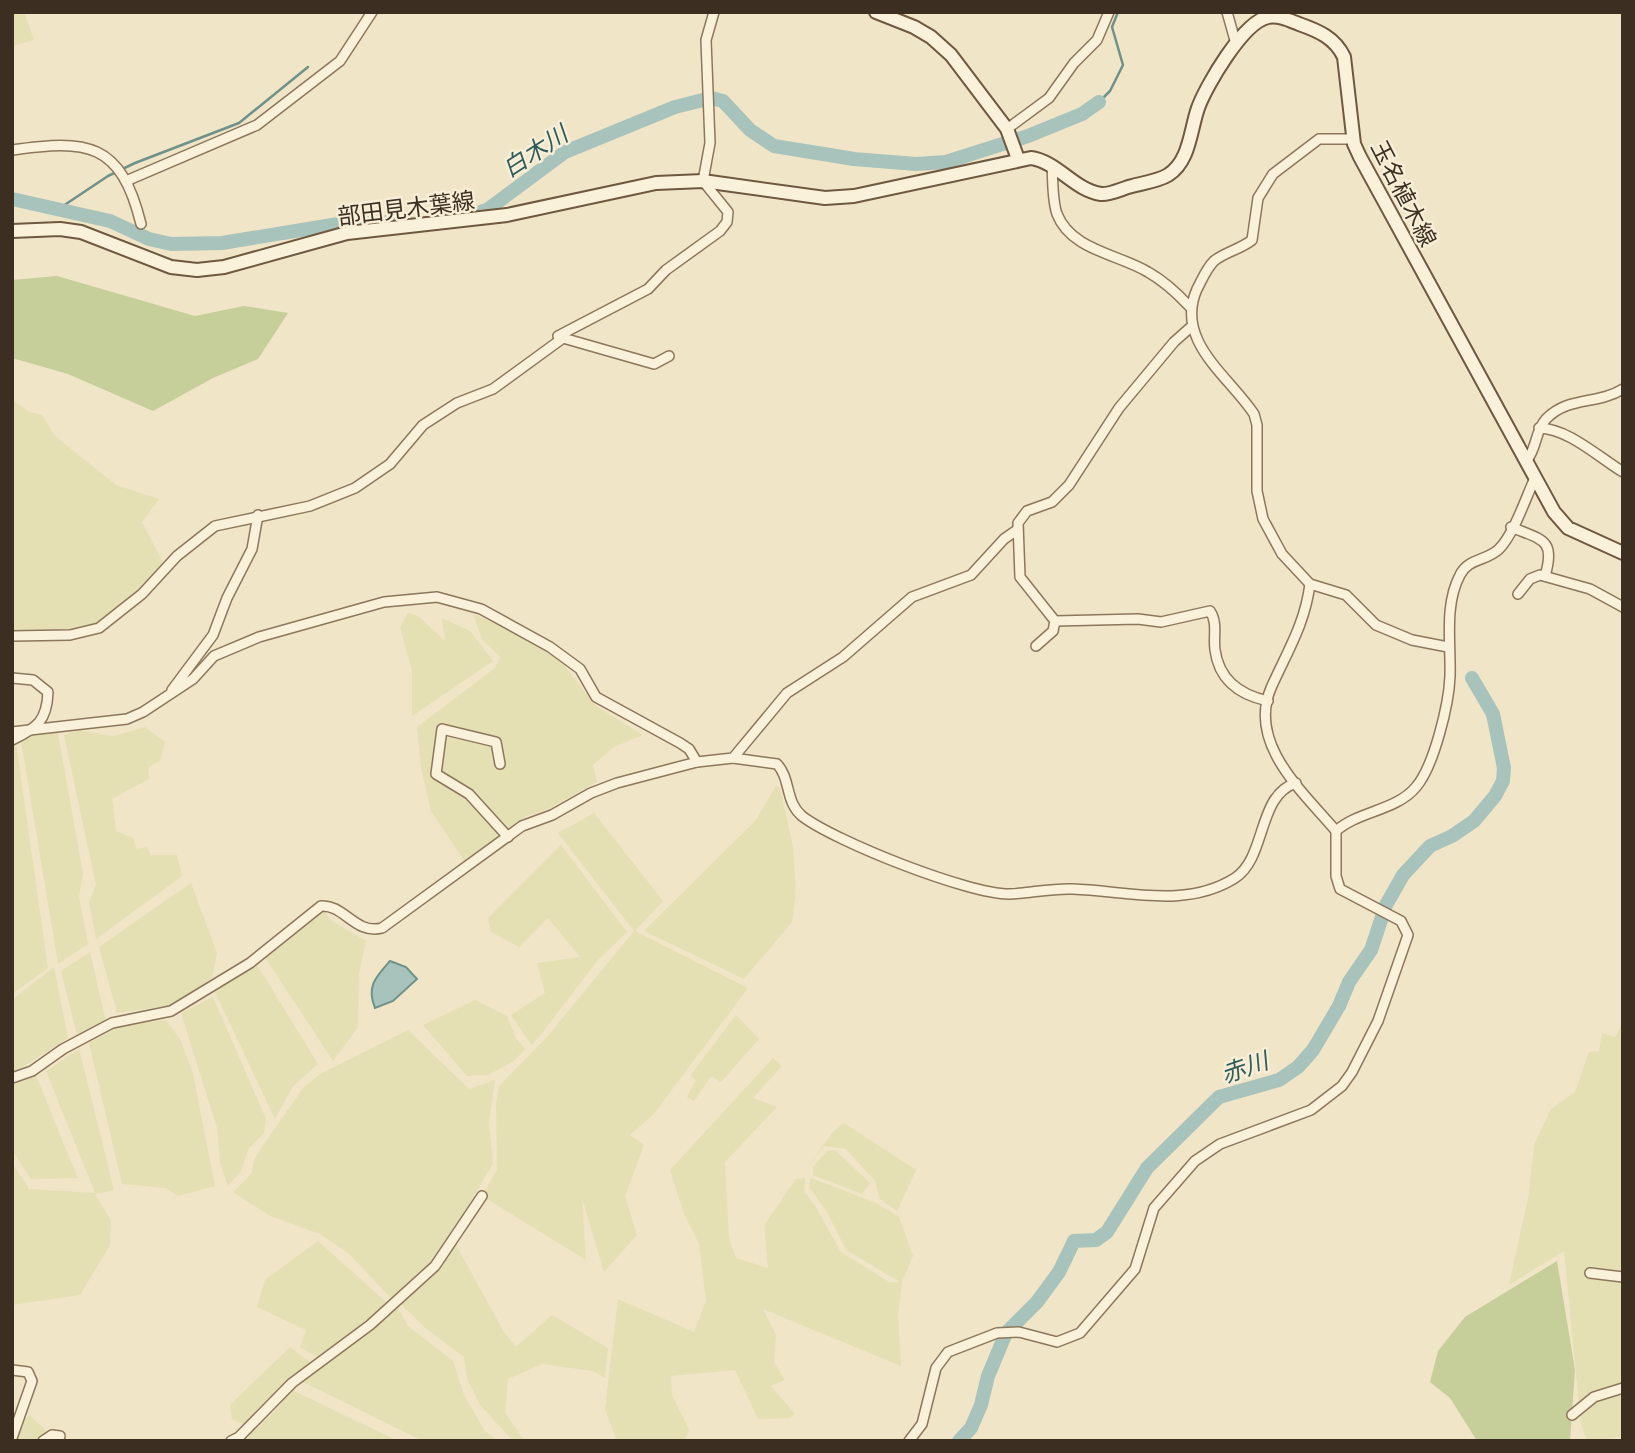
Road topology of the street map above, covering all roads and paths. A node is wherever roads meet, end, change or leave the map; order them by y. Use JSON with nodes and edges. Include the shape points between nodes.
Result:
{"nodes":[{"id":1,"x":372,"y":12,"type":"edge"},
{"id":2,"x":714,"y":12,"type":"edge"},
{"id":3,"x":876,"y":12,"type":"edge"},
{"id":4,"x":1110,"y":12,"type":"edge"},
{"id":5,"x":1227,"y":12,"type":"edge"},
{"id":6,"x":1236,"y":44,"type":"junction"},
{"id":7,"x":1354,"y":139,"type":"junction"},
{"id":8,"x":1012,"y":142,"type":"junction"},
{"id":9,"x":12,"y":149,"type":"edge"},
{"id":10,"x":1052,"y":164,"type":"junction"},
{"id":11,"x":126,"y":181,"type":"junction"},
{"id":12,"x":703,"y":181,"type":"junction"},
{"id":13,"x":141,"y":224,"type":"dead end"},
{"id":14,"x":12,"y":231,"type":"edge"},
{"id":15,"x":1190,"y":307,"type":"junction"},
{"id":16,"x":1192,"y":326,"type":"junction"},
{"id":17,"x":563,"y":338,"type":"junction"},
{"id":18,"x":669,"y":356,"type":"dead end"},
{"id":19,"x":1623,"y":389,"type":"edge"},
{"id":20,"x":1539,"y":428,"type":"junction"},
{"id":21,"x":1527,"y":460,"type":"junction"},
{"id":22,"x":1623,"y":472,"type":"edge"},
{"id":23,"x":1535,"y":478,"type":"junction"},
{"id":24,"x":258,"y":515,"type":"junction"},
{"id":25,"x":1511,"y":527,"type":"junction"},
{"id":26,"x":1017,"y":530,"type":"junction"},
{"id":27,"x":1623,"y":553,"type":"edge"},
{"id":28,"x":1545,"y":576,"type":"junction"},
{"id":29,"x":1310,"y":584,"type":"junction"},
{"id":30,"x":1518,"y":594,"type":"dead end"},
{"id":31,"x":1623,"y":607,"type":"edge"},
{"id":32,"x":1055,"y":621,"type":"junction"},
{"id":33,"x":12,"y":636,"type":"edge"},
{"id":34,"x":1035,"y":646,"type":"dead end"},
{"id":35,"x":1448,"y":647,"type":"junction"},
{"id":36,"x":12,"y":678,"type":"edge"},
{"id":37,"x":169,"y":695,"type":"junction"},
{"id":38,"x":1268,"y":701,"type":"junction"},
{"id":39,"x":38,"y":727,"type":"junction"},
{"id":40,"x":12,"y":732,"type":"edge"},
{"id":41,"x":12,"y":740,"type":"edge"},
{"id":42,"x":733,"y":758,"type":"junction"},
{"id":43,"x":697,"y":762,"type":"junction"},
{"id":44,"x":500,"y":764,"type":"dead end"},
{"id":45,"x":1296,"y":783,"type":"junction"},
{"id":46,"x":1336,"y":831,"type":"junction"},
{"id":47,"x":508,"y":837,"type":"junction"},
{"id":48,"x":12,"y":1078,"type":"edge"},
{"id":49,"x":482,"y":1196,"type":"dead end"},
{"id":50,"x":1590,"y":1273,"type":"dead end"},
{"id":51,"x":1623,"y":1277,"type":"edge"},
{"id":52,"x":12,"y":1370,"type":"edge"},
{"id":53,"x":1623,"y":1388,"type":"edge"},
{"id":54,"x":1572,"y":1415,"type":"dead end"},
{"id":55,"x":12,"y":1438,"type":"edge"},
{"id":56,"x":235,"y":1440,"type":"edge"},
{"id":57,"x":43,"y":1441,"type":"edge"},
{"id":58,"x":58,"y":1441,"type":"edge"},
{"id":59,"x":909,"y":1441,"type":"edge"}],
"edges":[{"from":1,"to":11,"type":"street","via":[[340,61],[257,125]]},
{"from":2,"to":12,"type":"street","via":[[706,40],[710,143]]},
{"from":3,"to":8,"type":"main road","via":[[931,37],[951,55]]},
{"from":4,"to":8,"type":"street","via":[[1097,40]]},
{"from":5,"to":6,"type":"street"},
{"from":6,"to":7,"type":"main road","name":"玉名植木線","via":[[1266,17],[1280,17],[1320,32],[1338,45],[1344,57]]},
{"from":6,"to":10,"type":"main road","name":"玉名植木線","via":[[1205,90],[1184,158],[1166,176],[1103,194],[1084,187]]},
{"from":7,"to":15,"type":"street","via":[[1319,139],[1273,174],[1258,198],[1252,240],[1215,261]]},
{"from":7,"to":21,"type":"main road","name":"玉名植木線","via":[[1370,177]]},
{"from":8,"to":10,"type":"main road","name":"玉名植木線","via":[[1031,158]]},
{"from":8,"to":12,"type":"main road","name":"部田見木葉線","via":[[994,167],[867,193],[825,198]]},
{"from":9,"to":11,"type":"street","via":[[83,145],[110,160]]},
{"from":10,"to":15,"type":"street","via":[[1057,213],[1069,231],[1093,248],[1145,270]]},
{"from":11,"to":13,"type":"street"},
{"from":12,"to":14,"type":"main road","name":"部田見木葉線","via":[[656,183],[507,215],[347,233],[224,267],[197,270],[172,267],[81,232]]},
{"from":12,"to":17,"type":"street","via":[[728,212],[720,231],[666,270],[648,289],[558,336]]},
{"from":15,"to":16,"type":"street"},
{"from":16,"to":26,"type":"street","via":[[1126,399],[1069,485],[1052,502],[1027,511]]},
{"from":16,"to":29,"type":"street","via":[[1205,354],[1254,414],[1257,491],[1264,519],[1282,554]]},
{"from":17,"to":18,"type":"street","via":[[654,364]]},
{"from":17,"to":24,"type":"street","via":[[493,389],[457,403],[423,425],[390,464],[355,488],[310,506]]},
{"from":19,"to":20,"type":"street","via":[[1562,405]]},
{"from":20,"to":21,"type":"street"},
{"from":20,"to":22,"type":"street","via":[[1567,434]]},
{"from":21,"to":23,"type":"main road","name":"玉名植木線"},
{"from":23,"to":25,"type":"street"},
{"from":23,"to":27,"type":"main road","name":"玉名植木線","via":[[1568,528]]},
{"from":24,"to":33,"type":"street","via":[[215,526],[198,538],[142,594],[99,628],[70,635]]},
{"from":24,"to":37,"type":"street","via":[[252,549],[213,635]]},
{"from":25,"to":28,"type":"street","via":[[1548,546]]},
{"from":25,"to":35,"type":"street","via":[[1500,548],[1469,563],[1460,574]]},
{"from":26,"to":32,"type":"street","via":[[1022,581]]},
{"from":26,"to":42,"type":"street","via":[[971,575],[912,597],[843,657],[787,693]]},
{"from":28,"to":30,"type":"street","via":[[1530,579]]},
{"from":28,"to":31,"type":"street","via":[[1590,589]]},
{"from":29,"to":35,"type":"street","via":[[1346,595],[1389,632]]},
{"from":29,"to":38,"type":"street","via":[[1305,617]]},
{"from":32,"to":34,"type":"street","via":[[1053,632]]},
{"from":32,"to":38,"type":"street","via":[[1161,622],[1209,611],[1215,627],[1215,651],[1228,681],[1237,691]]},
{"from":35,"to":46,"type":"street","via":[[1447,699],[1417,786]]},
{"from":36,"to":39,"type":"street","via":[[33,680],[48,691],[48,705]]},
{"from":37,"to":39,"type":"street","via":[[127,719]]},
{"from":37,"to":43,"type":"street","via":[[193,679],[214,656],[259,637],[384,602],[437,597],[481,609],[550,647],[580,669],[596,697],[680,743]]},
{"from":38,"to":45,"type":"street","via":[[1266,732]]},
{"from":39,"to":40,"type":"street"},
{"from":39,"to":41,"type":"street"},
{"from":42,"to":43,"type":"street"},
{"from":42,"to":45,"type":"street","via":[[777,764],[796,810],[848,843],[963,884],[1010,894],[1073,889],[1180,896],[1226,882],[1250,861],[1280,793]]},
{"from":43,"to":47,"type":"street","via":[[591,793]]},
{"from":44,"to":47,"type":"street","via":[[496,742],[442,729],[436,774],[469,794]]},
{"from":45,"to":46,"type":"street"},
{"from":46,"to":59,"type":"street","via":[[1340,889],[1401,921],[1408,935],[1389,994],[1349,1078],[1311,1110],[1220,1144],[1195,1161],[1154,1208],[1135,1269],[1080,1333],[1057,1342],[1019,1332],[997,1333],[948,1352],[936,1368],[922,1424]]},
{"from":47,"to":48,"type":"street","via":[[389,925],[361,928],[332,906],[321,905],[250,962],[171,1011],[112,1023],[32,1071]]},
{"from":49,"to":56,"type":"street","via":[[435,1266],[370,1325],[292,1383]]},
{"from":50,"to":51,"type":"street"},
{"from":52,"to":55,"type":"street","via":[[28,1372],[32,1381]]},
{"from":53,"to":54,"type":"street","via":[[1594,1397]]},
{"from":57,"to":58,"type":"street","via":[[52,1435],[60,1436]]}]}
